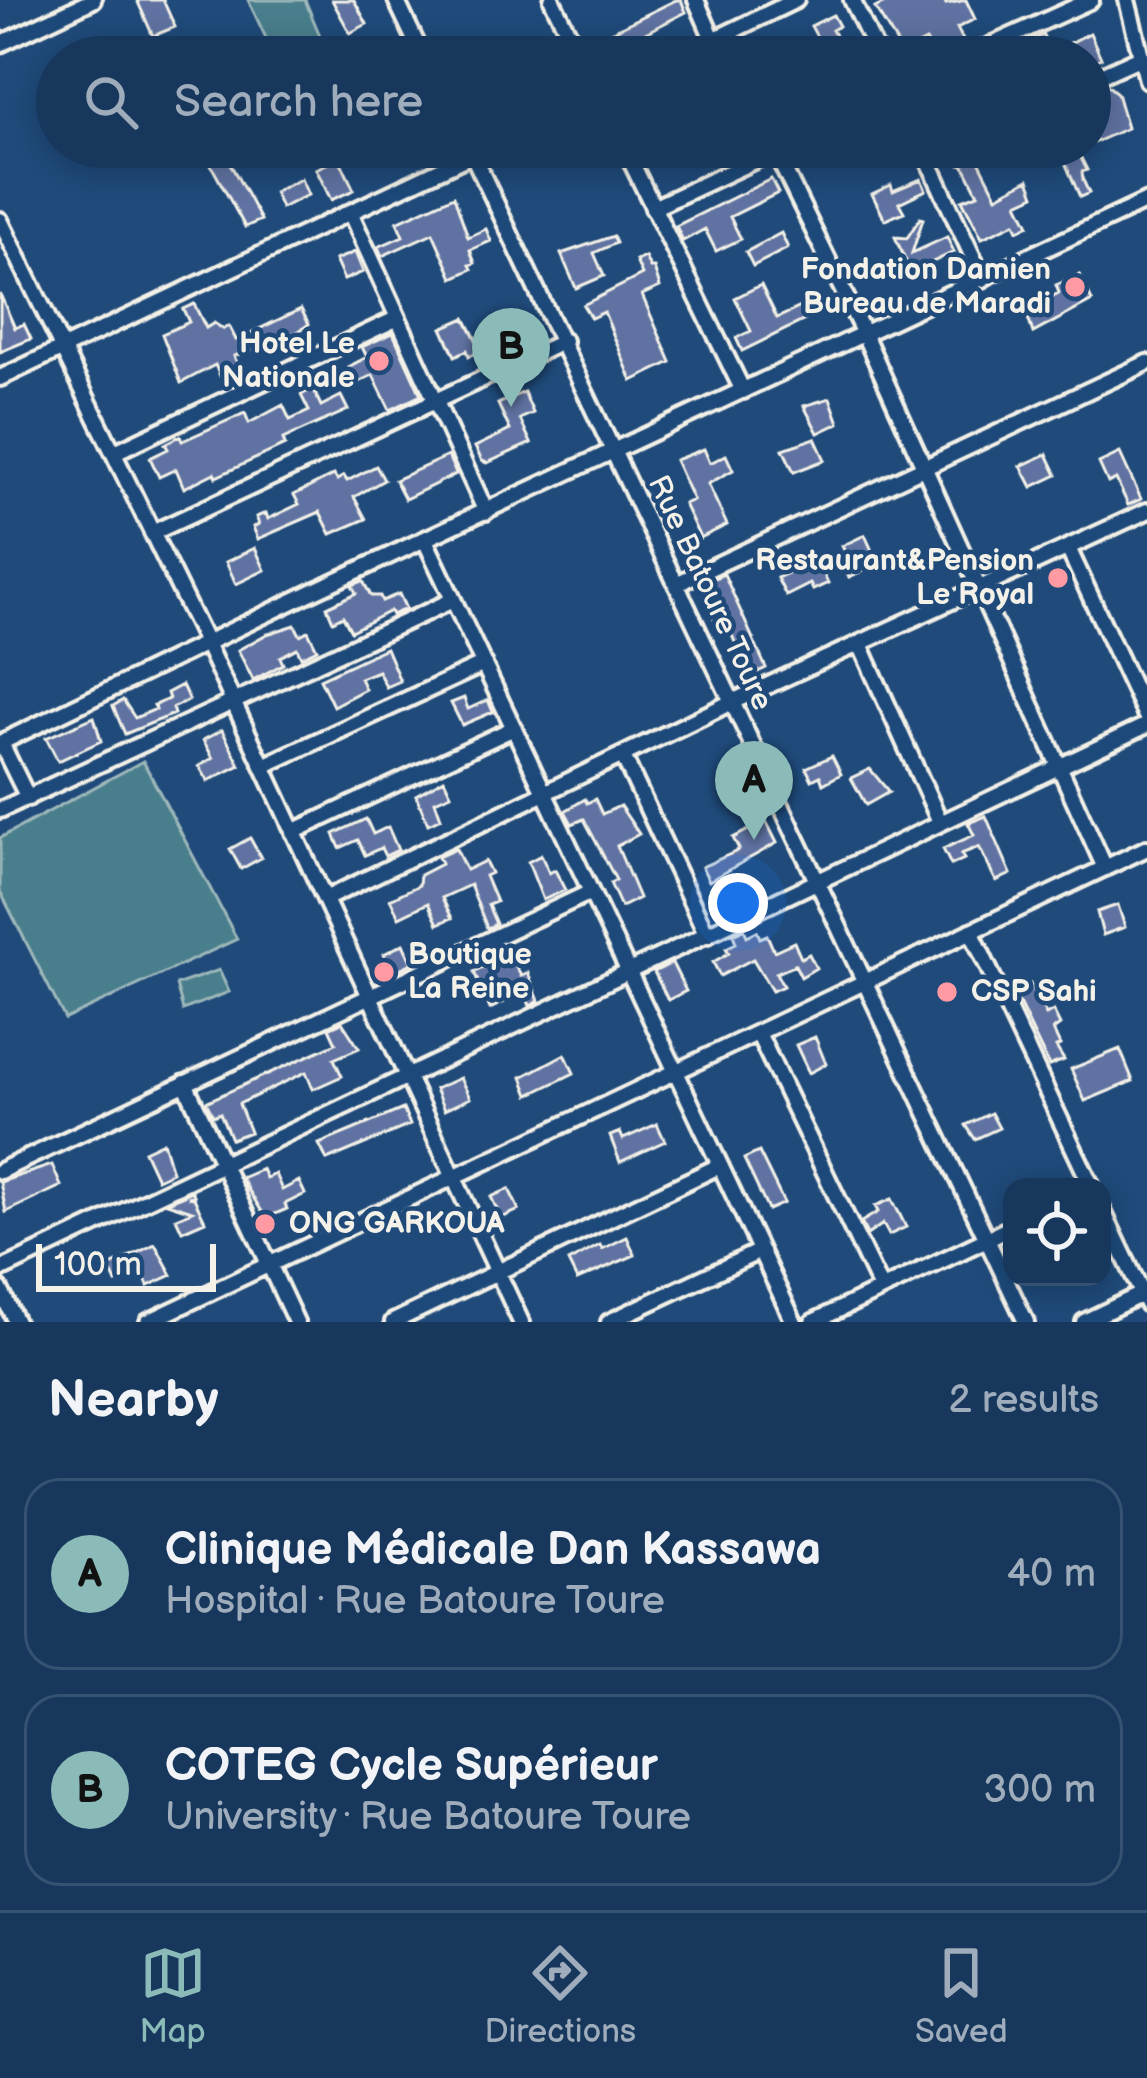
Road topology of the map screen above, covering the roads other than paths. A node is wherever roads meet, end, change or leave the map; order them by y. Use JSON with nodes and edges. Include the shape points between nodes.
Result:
{"nodes":[{"id":1,"x":93,"y":0,"type":"edge"},
{"id":2,"x":396,"y":0,"type":"edge"},
{"id":3,"x":552,"y":0,"type":"edge"},
{"id":4,"x":696,"y":0,"type":"edge"},
{"id":5,"x":796,"y":0,"type":"edge"},
{"id":6,"x":852,"y":0,"type":"edge"},
{"id":7,"x":1091,"y":0,"type":"edge"},
{"id":8,"x":1126,"y":0,"type":"edge"},
{"id":9,"x":1140,"y":24,"type":"edge"},
{"id":10,"x":413,"y":36,"type":"edge"},
{"id":11,"x":570,"y":36,"type":"edge"},
{"id":12,"x":712,"y":36,"type":"edge"},
{"id":13,"x":719,"y":36,"type":"edge"},
{"id":14,"x":869,"y":36,"type":"edge"},
{"id":15,"x":1011,"y":36,"type":"edge"},
{"id":16,"x":0,"y":44,"type":"edge"},
{"id":17,"x":1141,"y":56,"type":"junction"},
{"id":18,"x":1111,"y":70,"type":"edge"},
{"id":19,"x":1147,"y":80,"type":"edge"},
{"id":20,"x":437,"y":168,"type":"edge"},
{"id":21,"x":479,"y":168,"type":"edge"},
{"id":22,"x":634,"y":168,"type":"edge"},
{"id":23,"x":738,"y":168,"type":"edge"},
{"id":24,"x":788,"y":168,"type":"edge"},
{"id":25,"x":931,"y":168,"type":"edge"},
{"id":26,"x":1147,"y":201,"type":"edge"},
{"id":27,"x":653,"y":208,"type":"junction"},
{"id":28,"x":350,"y":212,"type":"junction"},
{"id":29,"x":0,"y":220,"type":"edge"},
{"id":30,"x":982,"y":278,"type":"junction"},
{"id":31,"x":398,"y":317,"type":"junction"},
{"id":32,"x":864,"y":334,"type":"junction"},
{"id":33,"x":564,"y":341,"type":"junction"},
{"id":34,"x":63,"y":346,"type":"junction"},
{"id":35,"x":1147,"y":363,"type":"edge"},
{"id":36,"x":0,"y":378,"type":"edge"},
{"id":37,"x":742,"y":391,"type":"junction"},
{"id":38,"x":436,"y":402,"type":"junction"},
{"id":39,"x":115,"y":452,"type":"junction"},
{"id":40,"x":614,"y":452,"type":"junction"},
{"id":41,"x":923,"y":465,"type":"junction"},
{"id":42,"x":1147,"y":511,"type":"edge"},
{"id":43,"x":486,"y":512,"type":"junction"},
{"id":44,"x":152,"y":532,"type":"junction"},
{"id":45,"x":425,"y":540,"type":"junction"},
{"id":46,"x":1067,"y":548,"type":"junction"},
{"id":47,"x":676,"y":584,"type":"junction"},
{"id":48,"x":980,"y":590,"type":"junction"},
{"id":49,"x":454,"y":600,"type":"junction"},
{"id":50,"x":206,"y":643,"type":"junction"},
{"id":51,"x":860,"y":644,"type":"junction"},
{"id":52,"x":484,"y":664,"type":"junction"},
{"id":53,"x":233,"y":702,"type":"junction"},
{"id":54,"x":732,"y":702,"type":"junction"},
{"id":55,"x":1147,"y":722,"type":"edge"},
{"id":56,"x":514,"y":728,"type":"junction"},
{"id":57,"x":1,"y":743,"type":"edge"},
{"id":58,"x":623,"y":755,"type":"junction"},
{"id":59,"x":263,"y":766,"type":"junction"},
{"id":60,"x":1059,"y":766,"type":"junction"},
{"id":61,"x":544,"y":793,"type":"junction"},
{"id":62,"x":28,"y":798,"type":"junction"},
{"id":63,"x":0,"y":810,"type":"edge"},
{"id":64,"x":940,"y":823,"type":"junction"},
{"id":65,"x":293,"y":832,"type":"junction"},
{"id":66,"x":1147,"y":848,"type":"edge"},
{"id":67,"x":1105,"y":868,"type":"junction"},
{"id":68,"x":817,"y":882,"type":"junction"},
{"id":69,"x":591,"y":892,"type":"junction"},
{"id":70,"x":325,"y":899,"type":"junction"},
{"id":71,"x":971,"y":931,"type":"junction"},
{"id":72,"x":707,"y":935,"type":"junction"},
{"id":73,"x":630,"y":971,"type":"junction"},
{"id":74,"x":865,"y":982,"type":"junction"},
{"id":75,"x":370,"y":998,"type":"junction"},
{"id":76,"x":758,"y":1033,"type":"junction"},
{"id":77,"x":676,"y":1071,"type":"junction"},
{"id":78,"x":406,"y":1076,"type":"junction"},
{"id":79,"x":185,"y":1083,"type":"junction"},
{"id":80,"x":222,"y":1164,"type":"junction"},
{"id":81,"x":719,"y":1166,"type":"junction"},
{"id":82,"x":0,"y":1171,"type":"edge"},
{"id":83,"x":453,"y":1177,"type":"junction"},
{"id":84,"x":1088,"y":1178,"type":"edge"},
{"id":85,"x":1111,"y":1228,"type":"edge"},
{"id":86,"x":1003,"y":1231,"type":"edge"},
{"id":87,"x":986,"y":1239,"type":"junction"},
{"id":88,"x":760,"y":1251,"type":"junction"},
{"id":89,"x":268,"y":1265,"type":"junction"},
{"id":90,"x":0,"y":1270,"type":"edge"},
{"id":91,"x":497,"y":1272,"type":"junction"},
{"id":92,"x":0,"y":1289,"type":"edge"},
{"id":93,"x":880,"y":1289,"type":"junction"},
{"id":94,"x":1144,"y":1299,"type":"edge"},
{"id":95,"x":16,"y":1322,"type":"edge"},
{"id":96,"x":148,"y":1322,"type":"edge"},
{"id":97,"x":296,"y":1322,"type":"edge"},
{"id":98,"x":394,"y":1322,"type":"edge"},
{"id":99,"x":521,"y":1322,"type":"edge"},
{"id":100,"x":609,"y":1322,"type":"edge"},
{"id":101,"x":794,"y":1322,"type":"edge"},
{"id":102,"x":813,"y":1322,"type":"edge"},
{"id":103,"x":1026,"y":1322,"type":"edge"},
{"id":104,"x":1084,"y":1322,"type":"edge"}],
"edges":[{"from":1,"to":16,"type":"street"},
{"from":2,"to":10,"type":"street"},
{"from":3,"to":11,"type":"street"},
{"from":4,"to":12,"type":"street"},
{"from":5,"to":13,"type":"street"},
{"from":6,"to":14,"type":"street"},
{"from":7,"to":15,"type":"street"},
{"from":8,"to":9,"type":"street"},
{"from":9,"to":17,"type":"street"},
{"from":17,"to":18,"type":"street"},
{"from":17,"to":19,"type":"street"},
{"from":20,"to":28,"type":"street"},
{"from":21,"to":33,"type":"street","name":"Rue Batoure Toure"},
{"from":22,"to":27,"type":"street"},
{"from":23,"to":27,"type":"street"},
{"from":24,"to":32,"type":"street"},
{"from":25,"to":30,"type":"street"},
{"from":26,"to":30,"type":"street"},
{"from":27,"to":37,"type":"street"},
{"from":28,"to":31,"type":"street"},
{"from":28,"to":34,"type":"street"},
{"from":29,"to":34,"type":"street"},
{"from":30,"to":32,"type":"street"},
{"from":31,"to":38,"type":"street"},
{"from":31,"to":39,"type":"street"},
{"from":32,"to":37,"type":"street"},
{"from":32,"to":41,"type":"street"},
{"from":33,"to":38,"type":"street"},
{"from":33,"to":40,"type":"street","name":"Rue Batoure Toure"},
{"from":34,"to":36,"type":"street"},
{"from":34,"to":39,"type":"street"},
{"from":35,"to":41,"type":"street"},
{"from":37,"to":40,"type":"street"},
{"from":38,"to":43,"type":"street"},
{"from":38,"to":44,"type":"street"},
{"from":39,"to":44,"type":"street"},
{"from":40,"to":43,"type":"street"},
{"from":40,"to":47,"type":"street","name":"Rue Batoure Toure"},
{"from":41,"to":47,"type":"street"},
{"from":41,"to":48,"type":"street"},
{"from":42,"to":46,"type":"street"},
{"from":43,"to":45,"type":"street"},
{"from":44,"to":50,"type":"street"},
{"from":45,"to":49,"type":"street"},
{"from":45,"to":50,"type":"street"},
{"from":46,"to":48,"type":"street"},
{"from":46,"to":55,"type":"street"},
{"from":47,"to":54,"type":"street","name":"Rue Batoure Toure"},
{"from":48,"to":51,"type":"street"},
{"from":48,"to":60,"type":"street"},
{"from":49,"to":52,"type":"street"},
{"from":49,"to":53,"type":"street"},
{"from":50,"to":53,"type":"street"},
{"from":50,"to":57,"type":"street"},
{"from":51,"to":54,"type":"street"},
{"from":51,"to":64,"type":"street"},
{"from":52,"to":56,"type":"street"},
{"from":52,"to":59,"type":"street"},
{"from":53,"to":59,"type":"street"},
{"from":53,"to":62,"type":"street"},
{"from":54,"to":58,"type":"street"},
{"from":54,"to":68,"type":"street","name":"Rue Batoure Toure"},
{"from":55,"to":60,"type":"street"},
{"from":56,"to":61,"type":"street"},
{"from":56,"to":65,"type":"street"},
{"from":57,"to":62,"type":"street"},
{"from":58,"to":61,"type":"street"},
{"from":58,"to":72,"type":"street"},
{"from":59,"to":65,"type":"street"},
{"from":60,"to":64,"type":"street"},
{"from":60,"to":67,"type":"street"},
{"from":61,"to":69,"type":"street"},
{"from":61,"to":70,"type":"street"},
{"from":62,"to":63,"type":"street"},
{"from":64,"to":68,"type":"street"},
{"from":65,"to":70,"type":"street"},
{"from":66,"to":67,"type":"street"},
{"from":67,"to":71,"type":"street"},
{"from":68,"to":72,"type":"street"},
{"from":68,"to":74,"type":"street","name":"Rue Batoure Toure"},
{"from":69,"to":73,"type":"street"},
{"from":69,"to":75,"type":"street"},
{"from":70,"to":75,"type":"street"},
{"from":71,"to":74,"type":"street"},
{"from":71,"to":84,"type":"street"},
{"from":72,"to":73,"type":"street"},
{"from":73,"to":77,"type":"street"},
{"from":73,"to":78,"type":"street"},
{"from":74,"to":76,"type":"street"},
{"from":74,"to":87,"type":"street","name":"Rue Batoure Toure"},
{"from":75,"to":78,"type":"street"},
{"from":75,"to":79,"type":"street"},
{"from":76,"to":77,"type":"street"},
{"from":76,"to":93,"type":"street"},
{"from":77,"to":81,"type":"street"},
{"from":77,"to":83,"type":"street"},
{"from":78,"to":80,"type":"street"},
{"from":78,"to":83,"type":"street"},
{"from":79,"to":80,"type":"street"},
{"from":79,"to":82,"type":"street"},
{"from":80,"to":89,"type":"street"},
{"from":80,"to":90,"type":"street"},
{"from":81,"to":88,"type":"street"},
{"from":81,"to":91,"type":"street"},
{"from":83,"to":89,"type":"street"},
{"from":83,"to":91,"type":"street"},
{"from":85,"to":94,"type":"street"},
{"from":86,"to":87,"type":"street"},
{"from":87,"to":93,"type":"street"},
{"from":87,"to":103,"type":"street","name":"Rue Batoure Toure"},
{"from":88,"to":100,"type":"street"},
{"from":88,"to":101,"type":"street"},
{"from":89,"to":96,"type":"street"},
{"from":89,"to":97,"type":"street"},
{"from":91,"to":98,"type":"street"},
{"from":91,"to":99,"type":"street"},
{"from":92,"to":95,"type":"street"},
{"from":93,"to":102,"type":"street"},
{"from":94,"to":104,"type":"street"}]}
